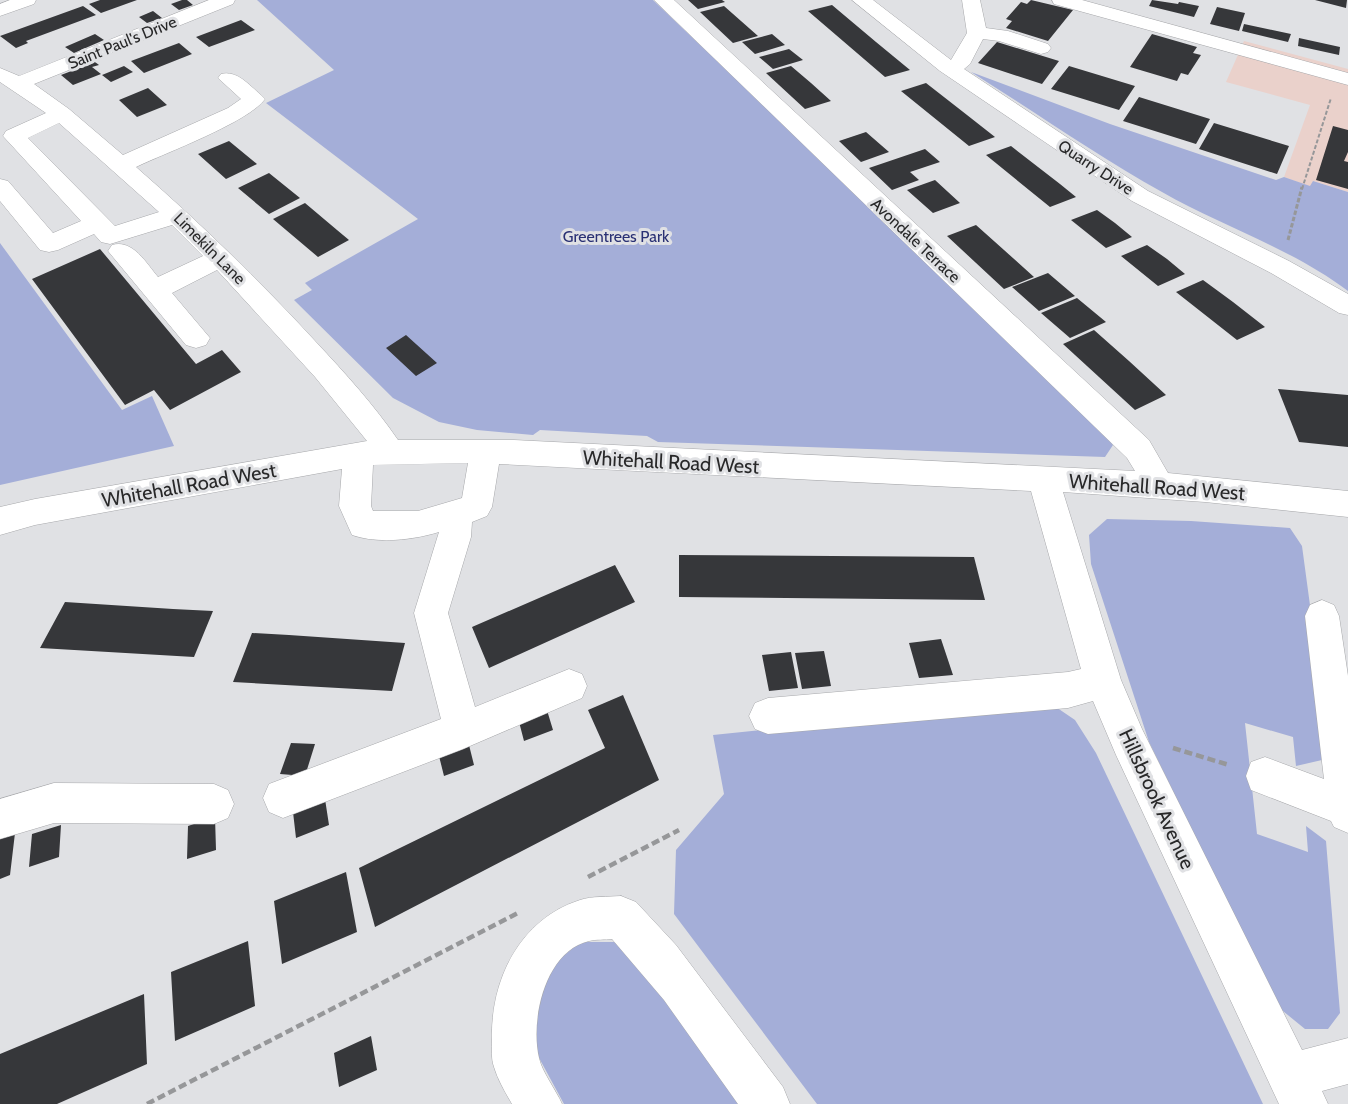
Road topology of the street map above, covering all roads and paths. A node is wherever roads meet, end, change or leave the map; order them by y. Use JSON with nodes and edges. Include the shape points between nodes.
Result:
{"nodes":[{"id":1,"x":27,"y":0,"type":"edge"},
{"id":2,"x":225,"y":0,"type":"edge"},
{"id":3,"x":663,"y":0,"type":"edge"},
{"id":4,"x":861,"y":0,"type":"edge"},
{"id":5,"x":970,"y":0,"type":"edge"},
{"id":6,"x":1061,"y":0,"type":"edge"},
{"id":7,"x":1108,"y":0,"type":"edge"},
{"id":8,"x":0,"y":10,"type":"edge"},
{"id":9,"x":976,"y":33,"type":"junction"},
{"id":10,"x":1041,"y":48,"type":"dead end"},
{"id":11,"x":947,"y":67,"type":"junction"},
{"id":12,"x":1345,"y":74,"type":"edge"},
{"id":13,"x":10,"y":78,"type":"edge"},
{"id":14,"x":228,"y":78,"type":"dead end"},
{"id":15,"x":61,"y":114,"type":"junction"},
{"id":16,"x":4,"y":137,"type":"edge"},
{"id":17,"x":121,"y":165,"type":"junction"},
{"id":18,"x":0,"y":186,"type":"edge"},
{"id":19,"x":177,"y":215,"type":"junction"},
{"id":20,"x":98,"y":223,"type":"junction"},
{"id":21,"x":1288,"y":241,"type":"dead end"},
{"id":22,"x":121,"y":251,"type":"dead end"},
{"id":23,"x":220,"y":258,"type":"junction"},
{"id":24,"x":154,"y":290,"type":"junction"},
{"id":25,"x":1348,"y":306,"type":"edge"},
{"id":26,"x":196,"y":338,"type":"dead end"},
{"id":27,"x":486,"y":451,"type":"junction"},
{"id":28,"x":390,"y":452,"type":"junction"},
{"id":29,"x":359,"y":454,"type":"junction"},
{"id":30,"x":1044,"y":480,"type":"junction"},
{"id":31,"x":1160,"y":487,"type":"junction"},
{"id":32,"x":1348,"y":504,"type":"edge"},
{"id":33,"x":456,"y":513,"type":"junction"},
{"id":34,"x":0,"y":521,"type":"edge"},
{"id":35,"x":1322,"y":616,"type":"dead end"},
{"id":36,"x":1103,"y":681,"type":"junction"},
{"id":37,"x":569,"y":686,"type":"dead end"},
{"id":38,"x":768,"y":716,"type":"dead end"},
{"id":39,"x":463,"y":730,"type":"junction"},
{"id":40,"x":1169,"y":747,"type":"dead end"},
{"id":41,"x":1265,"y":776,"type":"joint"},
{"id":42,"x":283,"y":798,"type":"dead end"},
{"id":43,"x":214,"y":804,"type":"dead end"},
{"id":44,"x":1347,"y":807,"type":"edge"},
{"id":45,"x":1348,"y":813,"type":"edge"},
{"id":46,"x":0,"y":819,"type":"edge"},
{"id":47,"x":679,"y":830,"type":"dead end"},
{"id":48,"x":585,"y":878,"type":"dead end"},
{"id":49,"x":523,"y":910,"type":"dead end"},
{"id":50,"x":1348,"y":1061,"type":"edge"},
{"id":51,"x":1297,"y":1090,"type":"edge"},
{"id":52,"x":147,"y":1104,"type":"edge"},
{"id":53,"x":538,"y":1104,"type":"edge"},
{"id":54,"x":766,"y":1104,"type":"edge"}],
"edges":[{"from":1,"to":8,"type":"street"},
{"from":2,"to":13,"type":"street","name":"Saint Paul's Drive"},
{"from":3,"to":31,"type":"street","name":"Avondale Terrace","via":[[1138,449]]},
{"from":4,"to":11,"type":"street","name":"Quarry Drive"},
{"from":5,"to":9,"type":"street"},
{"from":6,"to":12,"type":"street"},
{"from":7,"to":12,"type":"street"},
{"from":9,"to":10,"type":"street","via":[[1000,35]]},
{"from":9,"to":11,"type":"street","via":[[960,64]]},
{"from":11,"to":25,"type":"street","name":"Quarry Drive","via":[[1140,196]]},
{"from":12,"to":21,"type":"path","via":[[1303,184]]},
{"from":13,"to":15,"type":"street","name":"Limekiln Lane"},
{"from":14,"to":17,"type":"street","via":[[254,99],[236,113]]},
{"from":15,"to":16,"type":"street"},
{"from":15,"to":17,"type":"street","name":"Limekiln Lane"},
{"from":16,"to":20,"type":"street"},
{"from":17,"to":19,"type":"street","name":"Limekiln Lane"},
{"from":18,"to":20,"type":"street","via":[[50,244]]},
{"from":19,"to":20,"type":"street","via":[[110,236]]},
{"from":19,"to":23,"type":"street","name":"Limekiln Lane"},
{"from":22,"to":24,"type":"street"},
{"from":23,"to":24,"type":"street"},
{"from":23,"to":28,"type":"street","name":"Limekiln Lane","via":[[366,415]]},
{"from":24,"to":26,"type":"street"},
{"from":27,"to":28,"type":"street","name":"Whitehall Road West"},
{"from":27,"to":30,"type":"street","name":"Whitehall Road West"},
{"from":27,"to":33,"type":"street","via":[[476,507]]},
{"from":28,"to":29,"type":"street","name":"Whitehall Road West"},
{"from":29,"to":33,"type":"street","via":[[355,506],[363,525],[418,525]]},
{"from":29,"to":34,"type":"street","name":"Whitehall Road West"},
{"from":30,"to":31,"type":"street","name":"Whitehall Road West"},
{"from":30,"to":36,"type":"street","name":"Hillsbrook Avenue"},
{"from":31,"to":32,"type":"street","name":"Whitehall Road West"},
{"from":33,"to":39,"type":"street","via":[[455,537],[431,613]]},
{"from":35,"to":44,"type":"street"},
{"from":36,"to":38,"type":"street","via":[[1068,690]]},
{"from":36,"to":51,"type":"street","name":"Hillsbrook Avenue"},
{"from":37,"to":39,"type":"street"},
{"from":39,"to":42,"type":"street"},
{"from":40,"to":41,"type":"path"},
{"from":41,"to":44,"type":"street"},
{"from":43,"to":46,"type":"street","via":[[54,803]]},
{"from":44,"to":45,"type":"street"},
{"from":47,"to":48,"type":"path"},
{"from":49,"to":52,"type":"path"},
{"from":50,"to":51,"type":"street"},
{"from":53,"to":54,"type":"street","via":[[516,1065],[514,1025],[522,978],[549,940],[582,920],[621,917],[689,996]]}]}
